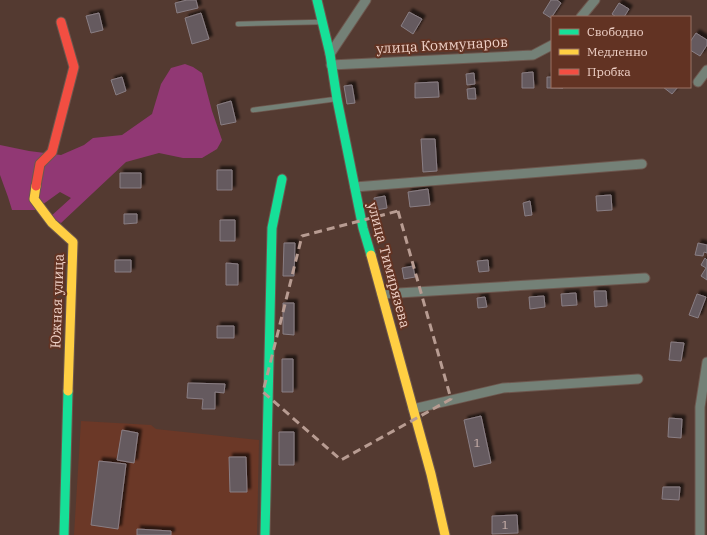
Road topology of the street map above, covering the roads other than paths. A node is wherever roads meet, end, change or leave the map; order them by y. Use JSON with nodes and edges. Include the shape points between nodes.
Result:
{"nodes":[{"id":1,"x":317,"y":0,"type":"edge"},
{"id":2,"x":366,"y":0,"type":"edge"},
{"id":3,"x":595,"y":0,"type":"edge"},
{"id":4,"x":582,"y":16,"type":"edge"},
{"id":5,"x":61,"y":22,"type":"dead end"},
{"id":6,"x":323,"y":22,"type":"junction"},
{"id":7,"x":238,"y":24,"type":"dead end"},
{"id":8,"x":551,"y":46,"type":"edge"},
{"id":9,"x":330,"y":54,"type":"junction"},
{"id":10,"x":331,"y":65,"type":"junction"},
{"id":11,"x":707,"y":70,"type":"edge"},
{"id":12,"x":698,"y":82,"type":"dead end"},
{"id":13,"x":337,"y":98,"type":"junction"},
{"id":14,"x":253,"y":110,"type":"dead end"},
{"id":15,"x":642,"y":164,"type":"dead end"},
{"id":16,"x":282,"y":179,"type":"dead end"},
{"id":17,"x":355,"y":187,"type":"junction"},
{"id":18,"x":645,"y":278,"type":"dead end"},
{"id":19,"x":382,"y":294,"type":"junction"},
{"id":20,"x":707,"y":362,"type":"edge"},
{"id":21,"x":638,"y":379,"type":"dead end"},
{"id":22,"x":413,"y":409,"type":"junction"},
{"id":23,"x":64,"y":535,"type":"edge"},
{"id":24,"x":265,"y":535,"type":"edge"},
{"id":25,"x":445,"y":535,"type":"edge"},
{"id":26,"x":700,"y":535,"type":"edge"}],
"edges":[{"from":1,"to":6,"type":"street","name":"улица Тимирязева"},
{"from":2,"to":9,"type":"street"},
{"from":3,"to":4,"type":"street"},
{"from":5,"to":23,"type":"street","name":"Южная улица","via":[[74,67],[52,152],[40,164],[34,199],[52,223],[73,242]]},
{"from":6,"to":7,"type":"lane"},
{"from":6,"to":9,"type":"street","name":"улица Тимирязева"},
{"from":8,"to":10,"type":"street","name":"улица Коммунаров","via":[[533,55]]},
{"from":9,"to":10,"type":"street","name":"улица Тимирязева"},
{"from":10,"to":13,"type":"street","name":"улица Тимирязева"},
{"from":11,"to":12,"type":"street"},
{"from":13,"to":14,"type":"lane"},
{"from":13,"to":17,"type":"street","name":"улица Тимирязева"},
{"from":15,"to":17,"type":"street"},
{"from":16,"to":24,"type":"street","via":[[272,228]]},
{"from":17,"to":19,"type":"street","name":"улица Тимирязева","via":[[363,228]]},
{"from":18,"to":19,"type":"street"},
{"from":19,"to":22,"type":"street","name":"улица Тимирязева"},
{"from":20,"to":26,"type":"street","via":[[700,407]]},
{"from":21,"to":22,"type":"street","via":[[503,388]]},
{"from":22,"to":25,"type":"street","name":"улица Тимирязева"}]}
